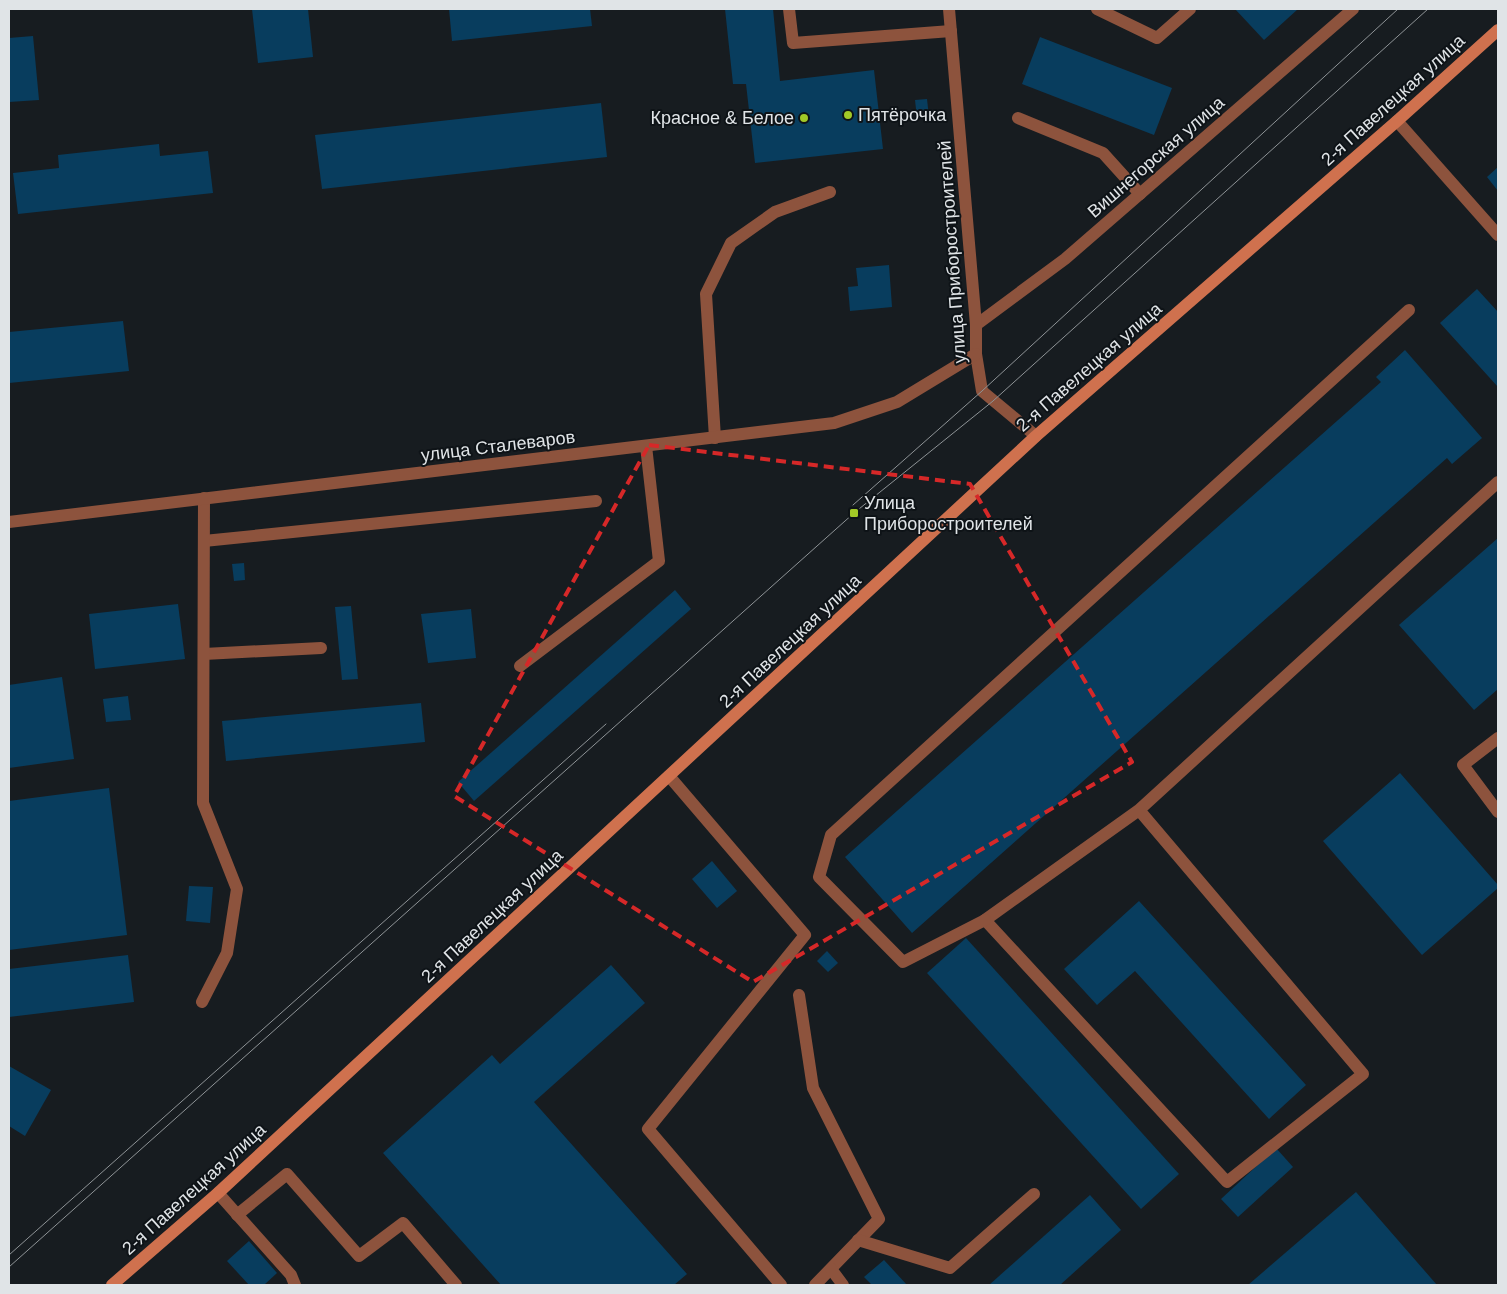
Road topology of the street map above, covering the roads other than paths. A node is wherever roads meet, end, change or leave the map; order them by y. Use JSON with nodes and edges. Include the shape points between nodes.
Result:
{"nodes":[{"id":1,"x":789,"y":9,"type":"edge"},
{"id":2,"x":949,"y":9,"type":"edge"},
{"id":3,"x":1097,"y":9,"type":"edge"},
{"id":4,"x":1190,"y":9,"type":"edge"},
{"id":5,"x":1353,"y":9,"type":"edge"},
{"id":6,"x":1498,"y":30,"type":"edge"},
{"id":7,"x":951,"y":31,"type":"junction"},
{"id":8,"x":1018,"y":118,"type":"dead end"},
{"id":9,"x":1398,"y":121,"type":"junction"},
{"id":10,"x":830,"y":192,"type":"dead end"},
{"id":11,"x":1140,"y":194,"type":"junction"},
{"id":12,"x":1498,"y":234,"type":"edge"},
{"id":13,"x":1409,"y":310,"type":"dead end"},
{"id":14,"x":976,"y":325,"type":"junction"},
{"id":15,"x":976,"y":354,"type":"junction"},
{"id":16,"x":1036,"y":436,"type":"junction"},
{"id":17,"x":715,"y":438,"type":"junction"},
{"id":18,"x":646,"y":446,"type":"junction"},
{"id":19,"x":1498,"y":482,"type":"edge"},
{"id":20,"x":204,"y":498,"type":"junction"},
{"id":21,"x":596,"y":501,"type":"dead end"},
{"id":22,"x":9,"y":522,"type":"edge"},
{"id":23,"x":204,"y":541,"type":"junction"},
{"id":24,"x":320,"y":648,"type":"dead end"},
{"id":25,"x":204,"y":654,"type":"junction"},
{"id":26,"x":520,"y":666,"type":"dead end"},
{"id":27,"x":1498,"y":738,"type":"edge"},
{"id":28,"x":669,"y":776,"type":"junction"},
{"id":29,"x":1139,"y":810,"type":"junction"},
{"id":30,"x":1498,"y":812,"type":"edge"},
{"id":31,"x":985,"y":920,"type":"junction"},
{"id":32,"x":799,"y":995,"type":"dead end"},
{"id":33,"x":202,"y":1002,"type":"dead end"},
{"id":34,"x":218,"y":1193,"type":"junction"},
{"id":35,"x":1034,"y":1194,"type":"dead end"},
{"id":36,"x":237,"y":1214,"type":"junction"},
{"id":37,"x":858,"y":1240,"type":"junction"},
{"id":38,"x":831,"y":1269,"type":"junction"},
{"id":39,"x":112,"y":1285,"type":"edge"},
{"id":40,"x":295,"y":1285,"type":"edge"},
{"id":41,"x":456,"y":1285,"type":"edge"},
{"id":42,"x":781,"y":1285,"type":"edge"},
{"id":43,"x":815,"y":1285,"type":"edge"},
{"id":44,"x":843,"y":1285,"type":"edge"}],
"edges":[{"from":1,"to":7,"type":"street","via":[[793,43]]},
{"from":2,"to":7,"type":"street","name":"улица Приборостроителей"},
{"from":3,"to":4,"type":"street","via":[[1157,38]]},
{"from":5,"to":11,"type":"street","name":"Вишнегорская улица"},
{"from":6,"to":9,"type":"main road","name":"2-я Павелецкая улица"},
{"from":7,"to":14,"type":"street","name":"улица Приборостроителей"},
{"from":8,"to":11,"type":"street","via":[[1103,153]]},
{"from":9,"to":12,"type":"street"},
{"from":9,"to":16,"type":"main road","name":"2-я Павелецкая улица"},
{"from":10,"to":17,"type":"street","via":[[775,212],[731,243],[706,294]]},
{"from":11,"to":14,"type":"street","name":"Вишнегорская улица","via":[[1065,259]]},
{"from":13,"to":31,"type":"street","via":[[831,835],[819,877],[904,962]]},
{"from":14,"to":15,"type":"street","name":"улица Приборостроителей"},
{"from":15,"to":16,"type":"street","name":"улица Приборостроителей","via":[[982,390]]},
{"from":15,"to":17,"type":"street","name":"улица Сталеваров","via":[[897,402],[834,423]]},
{"from":16,"to":28,"type":"main road","name":"2-я Павелецкая улица"},
{"from":17,"to":18,"type":"street","name":"улица Сталеваров"},
{"from":18,"to":20,"type":"street","name":"улица Сталеваров"},
{"from":18,"to":26,"type":"street","via":[[659,561]]},
{"from":19,"to":29,"type":"street"},
{"from":20,"to":22,"type":"street","name":"улица Сталеваров"},
{"from":20,"to":23,"type":"street"},
{"from":21,"to":23,"type":"street"},
{"from":23,"to":25,"type":"street"},
{"from":24,"to":25,"type":"street"},
{"from":25,"to":33,"type":"street","via":[[203,803],[238,889],[227,953]]},
{"from":27,"to":30,"type":"street","via":[[1463,765]]},
{"from":28,"to":34,"type":"main road","name":"2-я Павелецкая улица"},
{"from":28,"to":42,"type":"street","via":[[805,935],[648,1129]]},
{"from":29,"to":31,"type":"street"},
{"from":29,"to":31,"type":"street","via":[[1363,1074],[1227,1182]]},
{"from":32,"to":37,"type":"street","via":[[813,1088],[879,1219]]},
{"from":34,"to":36,"type":"street"},
{"from":34,"to":39,"type":"main road","name":"2-я Павелецкая улица"},
{"from":35,"to":37,"type":"street","via":[[950,1268]]},
{"from":36,"to":40,"type":"street","via":[[291,1275]]},
{"from":36,"to":41,"type":"street","via":[[287,1174],[359,1256],[403,1223]]},
{"from":37,"to":38,"type":"street"},
{"from":38,"to":43,"type":"street"},
{"from":38,"to":44,"type":"street"}]}
